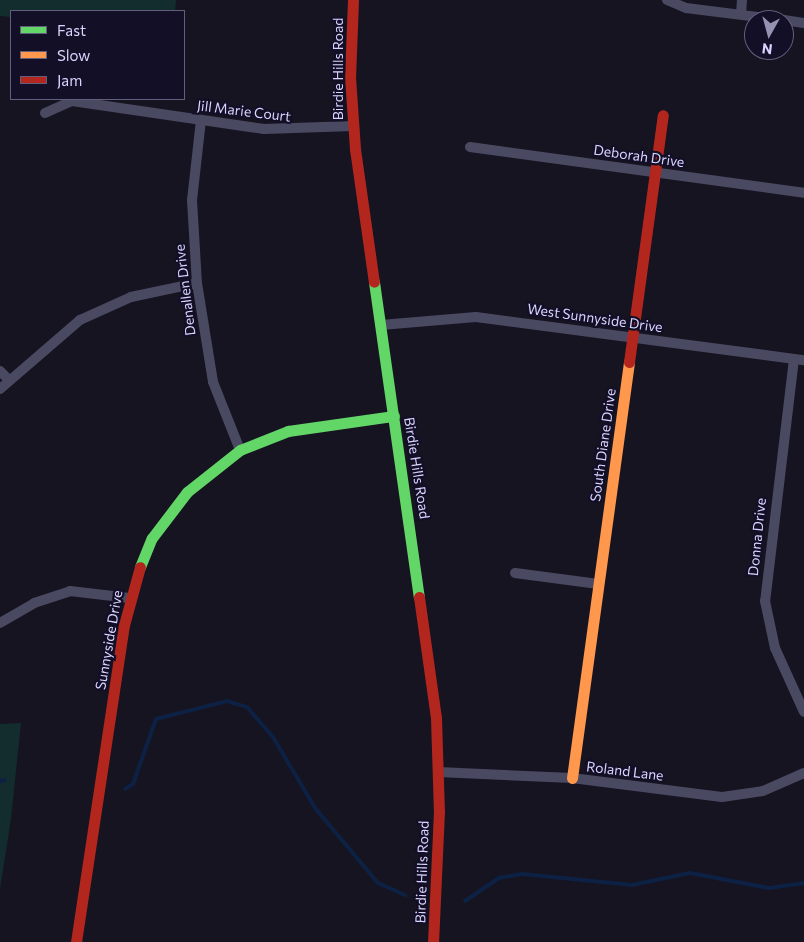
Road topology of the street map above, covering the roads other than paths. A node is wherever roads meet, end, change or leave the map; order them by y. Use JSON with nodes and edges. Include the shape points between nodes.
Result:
{"nodes":[{"id":1,"x":353,"y":0,"type":"edge"},
{"id":2,"x":667,"y":0,"type":"edge"},
{"id":3,"x":742,"y":0,"type":"edge"},
{"id":4,"x":740,"y":14,"type":"junction"},
{"id":5,"x":744,"y":15,"type":"edge"},
{"id":6,"x":45,"y":113,"type":"dead end"},
{"id":7,"x":663,"y":115,"type":"dead end"},
{"id":8,"x":201,"y":120,"type":"junction"},
{"id":9,"x":353,"y":126,"type":"junction"},
{"id":10,"x":470,"y":147,"type":"dead end"},
{"id":11,"x":654,"y":172,"type":"junction"},
{"id":12,"x":804,"y":193,"type":"edge"},
{"id":13,"x":197,"y":284,"type":"junction"},
{"id":14,"x":381,"y":325,"type":"junction"},
{"id":15,"x":633,"y":337,"type":"junction"},
{"id":16,"x":799,"y":360,"type":"edge"},
{"id":17,"x":0,"y":371,"type":"edge"},
{"id":18,"x":9,"y":380,"type":"junction"},
{"id":19,"x":0,"y":389,"type":"edge"},
{"id":20,"x":394,"y":416,"type":"junction"},
{"id":21,"x":240,"y":450,"type":"junction"},
{"id":22,"x":515,"y":573,"type":"dead end"},
{"id":23,"x":598,"y":584,"type":"junction"},
{"id":24,"x":130,"y":598,"type":"junction"},
{"id":25,"x":0,"y":623,"type":"edge"},
{"id":26,"x":804,"y":712,"type":"edge"},
{"id":27,"x":438,"y":772,"type":"junction"},
{"id":28,"x":804,"y":774,"type":"edge"},
{"id":29,"x":572,"y":778,"type":"junction"},
{"id":30,"x":76,"y":942,"type":"edge"},
{"id":31,"x":433,"y":942,"type":"edge"}],
"edges":[{"from":1,"to":9,"type":"street","name":"Birdie Hills Road"},
{"from":2,"to":4,"type":"street","via":[[686,8]]},
{"from":3,"to":4,"type":"street"},
{"from":4,"to":5,"type":"street"},
{"from":6,"to":8,"type":"street","name":"Jill Marie Court","via":[[72,101]]},
{"from":7,"to":11,"type":"street","name":"South Diane Drive"},
{"from":8,"to":9,"type":"street","name":"Jill Marie Court","via":[[297,131]]},
{"from":8,"to":13,"type":"street","name":"Denallen Drive","via":[[192,200]]},
{"from":9,"to":14,"type":"street","name":"Birdie Hills Road"},
{"from":10,"to":11,"type":"street","name":"Deborah Drive"},
{"from":11,"to":12,"type":"street","name":"Deborah Drive"},
{"from":11,"to":15,"type":"street","name":"South Diane Drive"},
{"from":13,"to":18,"type":"street","via":[[103,308],[49,342]]},
{"from":13,"to":21,"type":"street","name":"Denallen Drive","via":[[213,382]]},
{"from":14,"to":15,"type":"street","name":"West Sunnyside Drive","via":[[476,318]]},
{"from":14,"to":20,"type":"street","name":"Birdie Hills Road"},
{"from":15,"to":16,"type":"street","name":"West Sunnyside Drive"},
{"from":15,"to":23,"type":"street","name":"South Diane Drive"},
{"from":16,"to":26,"type":"street","name":"Donna Drive","via":[[765,601],[774,648]]},
{"from":17,"to":18,"type":"street"},
{"from":18,"to":19,"type":"street"},
{"from":20,"to":21,"type":"street","name":"Sunnyside Drive","via":[[288,431]]},
{"from":20,"to":27,"type":"street","name":"Birdie Hills Road","via":[[431,666]]},
{"from":21,"to":24,"type":"street","name":"Sunnyside Drive","via":[[173,509],[152,538]]},
{"from":22,"to":23,"type":"street"},
{"from":23,"to":29,"type":"street","name":"South Diane Drive"},
{"from":24,"to":25,"type":"street","via":[[70,591],[34,603]]},
{"from":24,"to":30,"type":"street","name":"Sunnyside Drive"},
{"from":27,"to":29,"type":"street","name":"Roland Lane"},
{"from":27,"to":31,"type":"street","name":"Birdie Hills Road"},
{"from":28,"to":29,"type":"street","name":"Roland Lane","via":[[763,791],[722,797]]}]}
